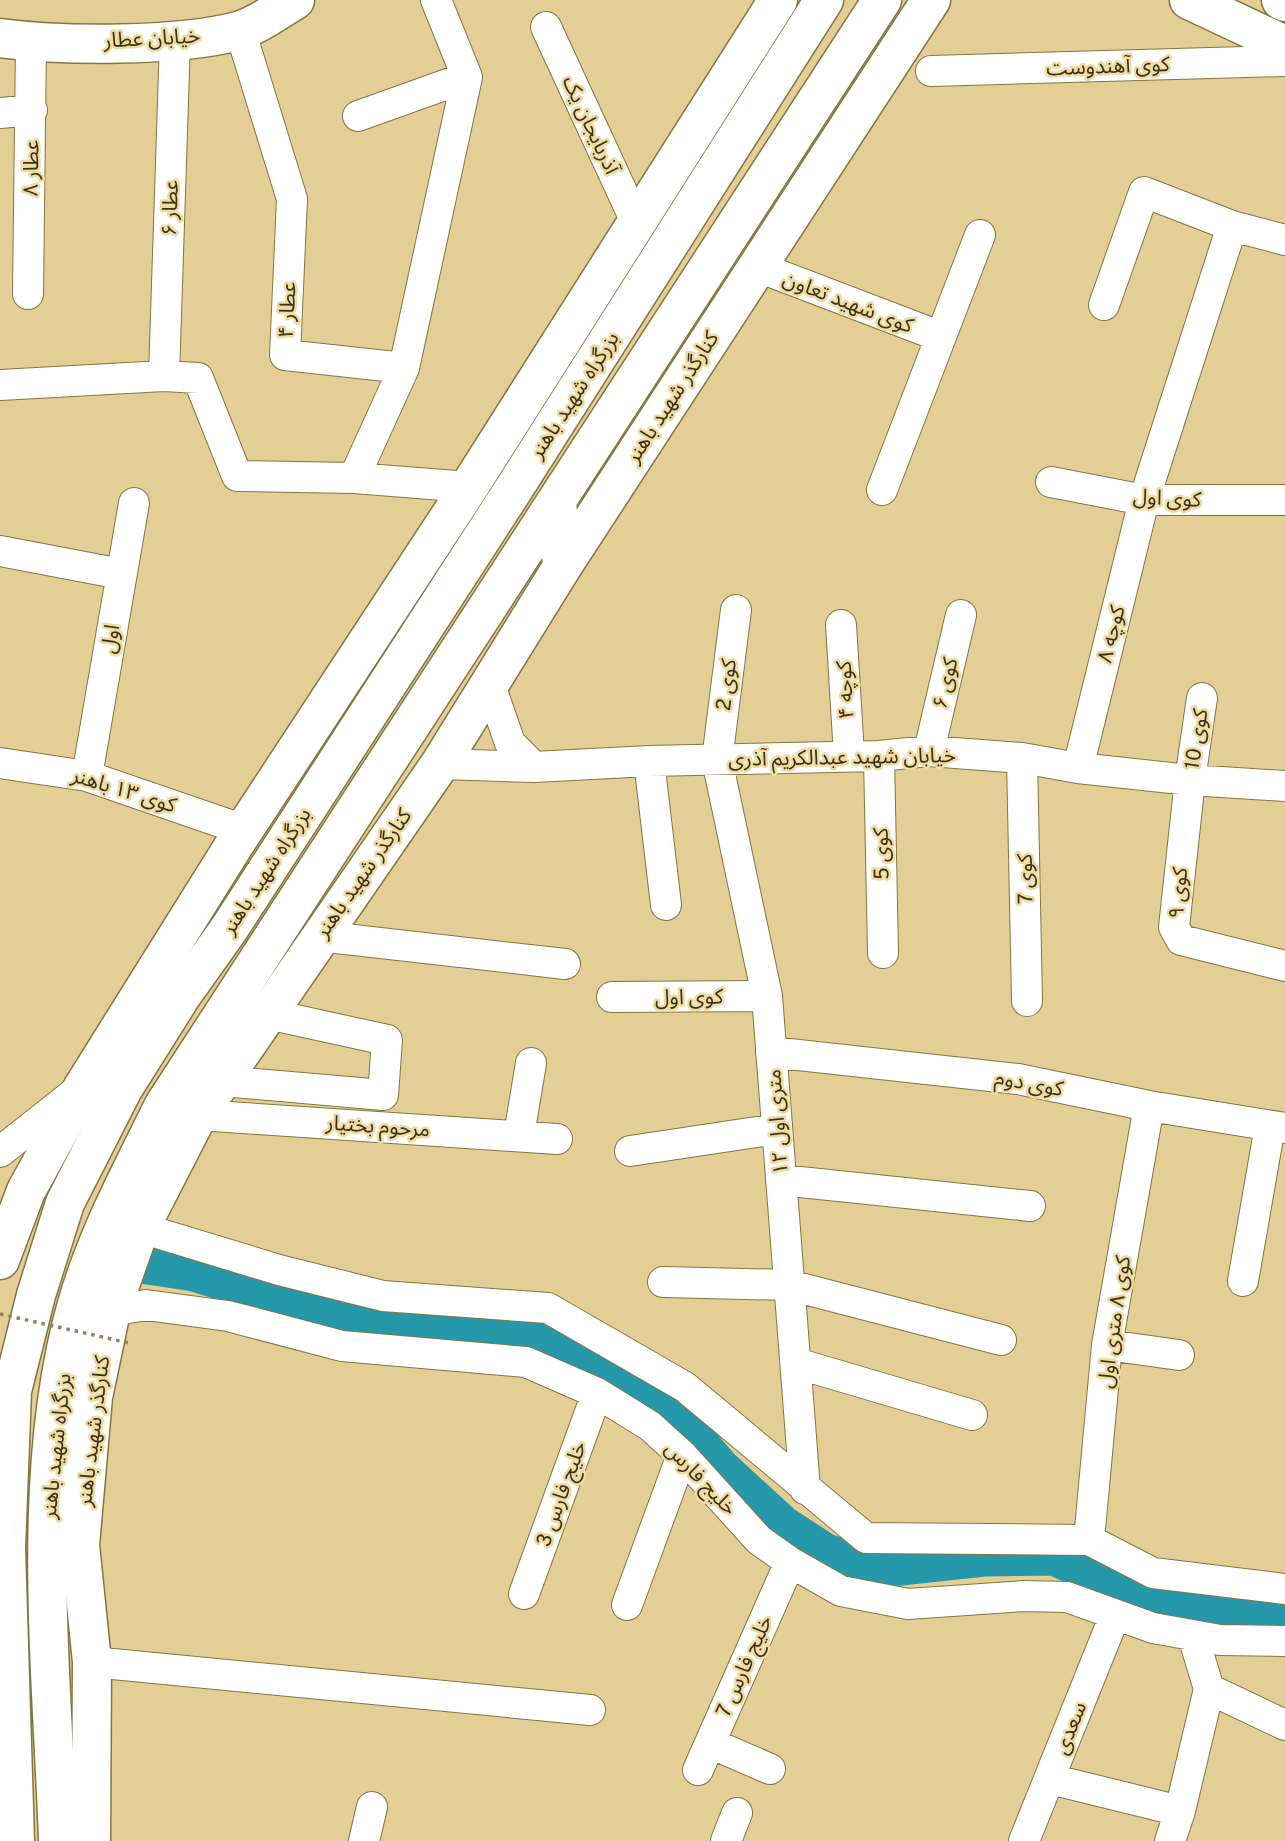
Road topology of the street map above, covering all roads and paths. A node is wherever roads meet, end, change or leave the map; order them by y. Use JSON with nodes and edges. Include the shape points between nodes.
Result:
{"nodes":[{"id":1,"x":295,"y":0,"type":"edge"},
{"id":2,"x":436,"y":0,"type":"edge"},
{"id":3,"x":778,"y":0,"type":"edge"},
{"id":4,"x":824,"y":0,"type":"edge"},
{"id":5,"x":931,"y":0,"type":"edge"},
{"id":6,"x":943,"y":0,"type":"edge"},
{"id":7,"x":1189,"y":0,"type":"edge"},
{"id":8,"x":875,"y":10,"type":"edge"},
{"id":9,"x":909,"y":16,"type":"edge"},
{"id":10,"x":546,"y":27,"type":"dead end"},
{"id":11,"x":240,"y":30,"type":"junction"},
{"id":12,"x":15,"y":40,"type":"edge"},
{"id":13,"x":175,"y":40,"type":"junction"},
{"id":14,"x":1285,"y":45,"type":"edge"},
{"id":15,"x":1285,"y":61,"type":"edge"},
{"id":16,"x":931,"y":71,"type":"dead end"},
{"id":17,"x":467,"y":77,"type":"junction"},
{"id":18,"x":32,"y":110,"type":"junction"},
{"id":19,"x":0,"y":113,"type":"edge"},
{"id":20,"x":358,"y":117,"type":"dead end"},
{"id":21,"x":636,"y":222,"type":"junction"},
{"id":22,"x":1232,"y":226,"type":"junction"},
{"id":23,"x":980,"y":235,"type":"dead end"},
{"id":24,"x":1285,"y":240,"type":"edge"},
{"id":25,"x":758,"y":267,"type":"junction"},
{"id":26,"x":28,"y":294,"type":"dead end"},
{"id":27,"x":1104,"y":305,"type":"dead end"},
{"id":28,"x":939,"y":337,"type":"junction"},
{"id":29,"x":404,"y":368,"type":"junction"},
{"id":30,"x":164,"y":376,"type":"junction"},
{"id":31,"x":0,"y":384,"type":"edge"},
{"id":32,"x":354,"y":478,"type":"junction"},
{"id":33,"x":1051,"y":482,"type":"dead end"},
{"id":34,"x":469,"y":486,"type":"junction"},
{"id":35,"x":881,"y":490,"type":"dead end"},
{"id":36,"x":1143,"y":500,"type":"junction"},
{"id":37,"x":1285,"y":500,"type":"edge"},
{"id":38,"x":557,"y":501,"type":"junction"},
{"id":39,"x":134,"y":503,"type":"dead end"},
{"id":40,"x":0,"y":551,"type":"edge"},
{"id":41,"x":562,"y":567,"type":"junction"},
{"id":42,"x":121,"y":574,"type":"junction"},
{"id":43,"x":736,"y":610,"type":"dead end"},
{"id":44,"x":961,"y":615,"type":"dead end"},
{"id":45,"x":841,"y":625,"type":"dead end"},
{"id":46,"x":490,"y":685,"type":"junction"},
{"id":47,"x":1202,"y":698,"type":"dead end"},
{"id":48,"x":929,"y":751,"type":"junction"},
{"id":49,"x":849,"y":755,"type":"junction"},
{"id":50,"x":879,"y":756,"type":"junction"},
{"id":51,"x":1022,"y":758,"type":"junction"},
{"id":52,"x":717,"y":760,"type":"junction"},
{"id":53,"x":649,"y":761,"type":"junction"},
{"id":54,"x":0,"y":762,"type":"edge"},
{"id":55,"x":440,"y":764,"type":"junction"},
{"id":56,"x":534,"y":767,"type":"junction"},
{"id":57,"x":1078,"y":768,"type":"junction"},
{"id":58,"x":87,"y":776,"type":"junction"},
{"id":59,"x":1190,"y":780,"type":"junction"},
{"id":60,"x":1285,"y":786,"type":"edge"},
{"id":61,"x":240,"y":836,"type":"junction"},
{"id":62,"x":666,"y":905,"type":"dead end"},
{"id":63,"x":229,"y":929,"type":"junction"},
{"id":64,"x":318,"y":936,"type":"junction"},
{"id":65,"x":883,"y":953,"type":"dead end"},
{"id":66,"x":565,"y":964,"type":"dead end"},
{"id":67,"x":1285,"y":966,"type":"edge"},
{"id":68,"x":182,"y":995,"type":"junction"},
{"id":69,"x":767,"y":996,"type":"junction"},
{"id":70,"x":612,"y":998,"type":"dead end"},
{"id":71,"x":1027,"y":1001,"type":"dead end"},
{"id":72,"x":268,"y":1014,"type":"junction"},
{"id":73,"x":771,"y":1052,"type":"junction"},
{"id":74,"x":531,"y":1063,"type":"dead end"},
{"id":75,"x":89,"y":1076,"type":"junction"},
{"id":76,"x":222,"y":1081,"type":"junction"},
{"id":77,"x":1149,"y":1106,"type":"junction"},
{"id":78,"x":198,"y":1115,"type":"junction"},
{"id":79,"x":1277,"y":1127,"type":"edge"},
{"id":80,"x":777,"y":1129,"type":"junction"},
{"id":81,"x":519,"y":1135,"type":"junction"},
{"id":82,"x":557,"y":1139,"type":"dead end"},
{"id":83,"x":630,"y":1150,"type":"dead end"},
{"id":84,"x":0,"y":1152,"type":"edge"},
{"id":85,"x":781,"y":1180,"type":"junction"},
{"id":86,"x":1031,"y":1206,"type":"dead end"},
{"id":87,"x":124,"y":1222,"type":"junction"},
{"id":88,"x":0,"y":1260,"type":"edge"},
{"id":89,"x":1243,"y":1281,"type":"dead end"},
{"id":90,"x":663,"y":1282,"type":"dead end"},
{"id":91,"x":789,"y":1285,"type":"junction"},
{"id":92,"x":0,"y":1314,"type":"edge"},
{"id":93,"x":120,"y":1327,"type":"junction"},
{"id":94,"x":1001,"y":1340,"type":"dead end"},
{"id":95,"x":1107,"y":1345,"type":"junction"},
{"id":96,"x":1179,"y":1355,"type":"dead end"},
{"id":97,"x":796,"y":1363,"type":"junction"},
{"id":98,"x":597,"y":1393,"type":"junction"},
{"id":99,"x":972,"y":1415,"type":"dead end"},
{"id":100,"x":682,"y":1455,"type":"junction"},
{"id":101,"x":805,"y":1489,"type":"junction"},
{"id":102,"x":1089,"y":1540,"type":"junction"},
{"id":103,"x":790,"y":1562,"type":"junction"},
{"id":104,"x":1285,"y":1589,"type":"edge"},
{"id":105,"x":524,"y":1594,"type":"dead end"},
{"id":106,"x":627,"y":1605,"type":"dead end"},
{"id":107,"x":1115,"y":1615,"type":"junction"},
{"id":108,"x":1193,"y":1636,"type":"junction"},
{"id":109,"x":1285,"y":1642,"type":"edge"},
{"id":110,"x":92,"y":1662,"type":"junction"},
{"id":111,"x":52,"y":1667,"type":"junction"},
{"id":112,"x":1209,"y":1689,"type":"junction"},
{"id":113,"x":590,"y":1710,"type":"dead end"},
{"id":114,"x":1285,"y":1725,"type":"edge"},
{"id":115,"x":710,"y":1742,"type":"junction"},
{"id":116,"x":770,"y":1769,"type":"dead end"},
{"id":117,"x":698,"y":1770,"type":"dead end"},
{"id":118,"x":1050,"y":1779,"type":"junction"},
{"id":119,"x":372,"y":1807,"type":"dead end"},
{"id":120,"x":1180,"y":1811,"type":"junction"},
{"id":121,"x":737,"y":1813,"type":"dead end"},
{"id":122,"x":15,"y":1841,"type":"edge"},
{"id":123,"x":58,"y":1841,"type":"edge"},
{"id":124,"x":78,"y":1841,"type":"edge"},
{"id":125,"x":91,"y":1841,"type":"edge"},
{"id":126,"x":364,"y":1841,"type":"edge"},
{"id":127,"x":726,"y":1841,"type":"edge"},
{"id":128,"x":1024,"y":1841,"type":"edge"},
{"id":129,"x":1170,"y":1841,"type":"edge"}],
"edges":[{"from":1,"to":11,"type":"main road","name":"خیابان عطار"},
{"from":2,"to":17,"type":"street"},
{"from":3,"to":21,"type":"main road"},
{"from":4,"to":63,"type":"main road","name":"بزرگراه شهید باهنر"},
{"from":5,"to":9,"type":"main road","name":"کنارگذر شهید باهنر"},
{"from":6,"to":9,"type":"main road"},
{"from":7,"to":14,"type":"main road"},
{"from":8,"to":38,"type":"main road","name":"بزرگراه شهید باهنر"},
{"from":9,"to":25,"type":"main road","name":"کنارگذر شهید باهنر"},
{"from":10,"to":21,"type":"street","name":"آذربایجان یک"},
{"from":11,"to":13,"type":"main road","name":"خیابان عطار"},
{"from":11,"to":29,"type":"street","name":"عطار ۴","via":[[292,199],[285,355]]},
{"from":12,"to":13,"type":"main road","name":"خیابان عطار"},
{"from":12,"to":18,"type":"street","name":"عطار ۸"},
{"from":13,"to":30,"type":"street","name":"عطار ۶"},
{"from":15,"to":16,"type":"street","name":"کوی آهندوست"},
{"from":17,"to":20,"type":"street"},
{"from":17,"to":29,"type":"street"},
{"from":18,"to":19,"type":"street"},
{"from":18,"to":26,"type":"street","name":"عطار ۸"},
{"from":21,"to":34,"type":"main road"},
{"from":22,"to":24,"type":"street"},
{"from":22,"to":27,"type":"street","via":[[1144,192]]},
{"from":22,"to":36,"type":"street","name":"کوچه ۸"},
{"from":23,"to":28,"type":"street"},
{"from":25,"to":28,"type":"street","name":"کوی شهید تعاون"},
{"from":25,"to":41,"type":"main road","name":"کنارگذر شهید باهنر"},
{"from":28,"to":35,"type":"street"},
{"from":29,"to":32,"type":"street"},
{"from":30,"to":31,"type":"street"},
{"from":30,"to":32,"type":"street","via":[[198,378],[237,476]]},
{"from":32,"to":34,"type":"street"},
{"from":33,"to":36,"type":"street","name":"کوی اول"},
{"from":34,"to":61,"type":"main road"},
{"from":36,"to":37,"type":"street","name":"کوی اول"},
{"from":36,"to":57,"type":"street","name":"کوچه ۸"},
{"from":38,"to":41,"type":"main road"},
{"from":38,"to":87,"type":"main road","name":"بزرگراه شهید باهنر","via":[[164,1105]]},
{"from":39,"to":42,"type":"street","name":"اول"},
{"from":40,"to":42,"type":"street"},
{"from":41,"to":46,"type":"main road","name":"کنارگذر شهید باهنر"},
{"from":42,"to":58,"type":"street","name":"اول"},
{"from":43,"to":52,"type":"street","name":"کوی 2"},
{"from":44,"to":48,"type":"street","name":"کوی ۶"},
{"from":45,"to":49,"type":"street","name":"کوچه ۴"},
{"from":46,"to":55,"type":"main road","name":"کنارگذر شهید باهنر"},
{"from":46,"to":56,"type":"street","via":[[510,744]]},
{"from":47,"to":59,"type":"street","name":"کوی 10"},
{"from":48,"to":50,"type":"street","name":"خیابان شهید عبدالکریم آذری"},
{"from":48,"to":51,"type":"street","name":"خیابان شهید عبدالکریم آذری"},
{"from":49,"to":50,"type":"street","name":"خیابان شهید عبدالکریم آذری"},
{"from":49,"to":52,"type":"street","name":"خیابان شهید عبدالکریم آذری"},
{"from":50,"to":65,"type":"street","name":"کوی 5"},
{"from":51,"to":57,"type":"street","name":"خیابان شهید عبدالکریم آذری"},
{"from":51,"to":71,"type":"street","name":"کوی 7"},
{"from":52,"to":53,"type":"street","name":"خیابان شهید عبدالکریم آذری"},
{"from":52,"to":69,"type":"street","name":"۱۲ متری اول"},
{"from":53,"to":56,"type":"street","name":"خیابان شهید عبدالکریم آذری"},
{"from":53,"to":62,"type":"street"},
{"from":54,"to":58,"type":"street","name":"کوی ۱۳ باهنر"},
{"from":55,"to":56,"type":"street","name":"خیابان شهید عبدالکریم آذری"},
{"from":55,"to":64,"type":"main road","name":"کنارگذر شهید باهنر"},
{"from":57,"to":59,"type":"street","name":"خیابان شهید عبدالکریم آذری"},
{"from":58,"to":61,"type":"street","name":"کوی ۱۳ باهنر"},
{"from":59,"to":60,"type":"street","name":"خیابان شهید عبدالکریم آذری"},
{"from":59,"to":67,"type":"street","name":"کوی ۹","via":[[1174,928],[1181,940]]},
{"from":61,"to":63,"type":"main road"},
{"from":61,"to":75,"type":"main road"},
{"from":63,"to":68,"type":"main road","name":"بزرگراه شهید باهنر"},
{"from":64,"to":66,"type":"street"},
{"from":64,"to":72,"type":"main road","name":"کنارگذر شهید باهنر"},
{"from":68,"to":75,"type":"main road"},
{"from":68,"to":122,"type":"main road","name":"بزرگراه شهید باهنر","via":[[123,1089],[65,1203],[12,1391],[6,1548]]},
{"from":69,"to":70,"type":"street","name":"کوی اول"},
{"from":69,"to":73,"type":"street","name":"۱۲ متری اول"},
{"from":72,"to":76,"type":"main road","name":"کنارگذر شهید باهنر"},
{"from":72,"to":76,"type":"street","via":[[387,1040],[383,1095]]},
{"from":73,"to":77,"type":"street","name":"کوی دوم","via":[[1018,1079]]},
{"from":73,"to":80,"type":"street","name":"۱۲ متری اول"},
{"from":74,"to":81,"type":"street"},
{"from":75,"to":84,"type":"street"},
{"from":75,"to":88,"type":"main road","via":[[26,1191]]},
{"from":76,"to":78,"type":"main road","name":"کنارگذر شهید باهنر"},
{"from":77,"to":79,"type":"street","name":"کوی دوم"},
{"from":77,"to":95,"type":"street","name":"کوی ۸ متری اول"},
{"from":78,"to":81,"type":"street","name":"مرحوم بختیار"},
{"from":78,"to":87,"type":"main road","name":"کنارگذر شهید باهنر"},
{"from":79,"to":89,"type":"street"},
{"from":80,"to":83,"type":"street"},
{"from":80,"to":85,"type":"street","name":"۱۲ متری اول"},
{"from":81,"to":82,"type":"street","name":"مرحوم بختیار"},
{"from":85,"to":86,"type":"street"},
{"from":85,"to":91,"type":"street","name":"۱۲ متری اول"},
{"from":87,"to":93,"type":"main road","name":"کنارگذر شهید باهنر"},
{"from":87,"to":101,"type":"street","via":[[279,1270],[383,1296],[548,1308],[685,1387]]},
{"from":87,"to":111,"type":"main road","name":"بزرگراه شهید باهنر","via":[[77,1304],[57,1394],[47,1545]]},
{"from":90,"to":91,"type":"street"},
{"from":91,"to":94,"type":"street"},
{"from":91,"to":97,"type":"street","name":"۱۲ متری اول"},
{"from":92,"to":93,"type":"path","bridge":true},
{"from":93,"to":98,"type":"street","name":"خلیج فارس","via":[[146,1305],[228,1316],[342,1346],[526,1362]]},
{"from":93,"to":110,"type":"main road","name":"کنارگذر شهید باهنر","via":[[93,1397],[80,1545]]},
{"from":95,"to":96,"type":"street"},
{"from":95,"to":102,"type":"street","name":"کوی ۸ متری اول"},
{"from":97,"to":99,"type":"street"},
{"from":97,"to":101,"type":"street","name":"۱۲ متری اول"},
{"from":98,"to":100,"type":"street","name":"خلیج فارس","via":[[650,1426]]},
{"from":98,"to":105,"type":"street","name":"خلیج فارس 3"},
{"from":100,"to":103,"type":"street","name":"خلیج فارس","via":[[759,1540]]},
{"from":100,"to":106,"type":"street"},
{"from":101,"to":102,"type":"street","via":[[866,1538]]},
{"from":102,"to":104,"type":"street","via":[[1153,1573]]},
{"from":103,"to":107,"type":"street","name":"خلیج فارس","via":[[841,1591],[908,1604],[1024,1595],[1068,1597]]},
{"from":103,"to":115,"type":"street","name":"خلیج فارس 7"},
{"from":107,"to":108,"type":"street","name":"خلیج فارس","via":[[1153,1629]]},
{"from":107,"to":118,"type":"street","name":"سعدی"},
{"from":108,"to":109,"type":"street","name":"خلیج فارس"},
{"from":108,"to":112,"type":"street"},
{"from":110,"to":113,"type":"street"},
{"from":110,"to":125,"type":"main road","name":"کنارگذر شهید باهنر"},
{"from":111,"to":123,"type":"main road","name":"بزرگراه شهید باهنر"},
{"from":111,"to":124,"type":"main road"},
{"from":112,"to":114,"type":"street"},
{"from":112,"to":120,"type":"street"},
{"from":115,"to":116,"type":"street"},
{"from":115,"to":117,"type":"street","name":"خلیج فارس 7"},
{"from":118,"to":120,"type":"street"},
{"from":118,"to":128,"type":"street","name":"سعدی"},
{"from":119,"to":126,"type":"street"},
{"from":120,"to":129,"type":"street"},
{"from":121,"to":127,"type":"street"}]}
